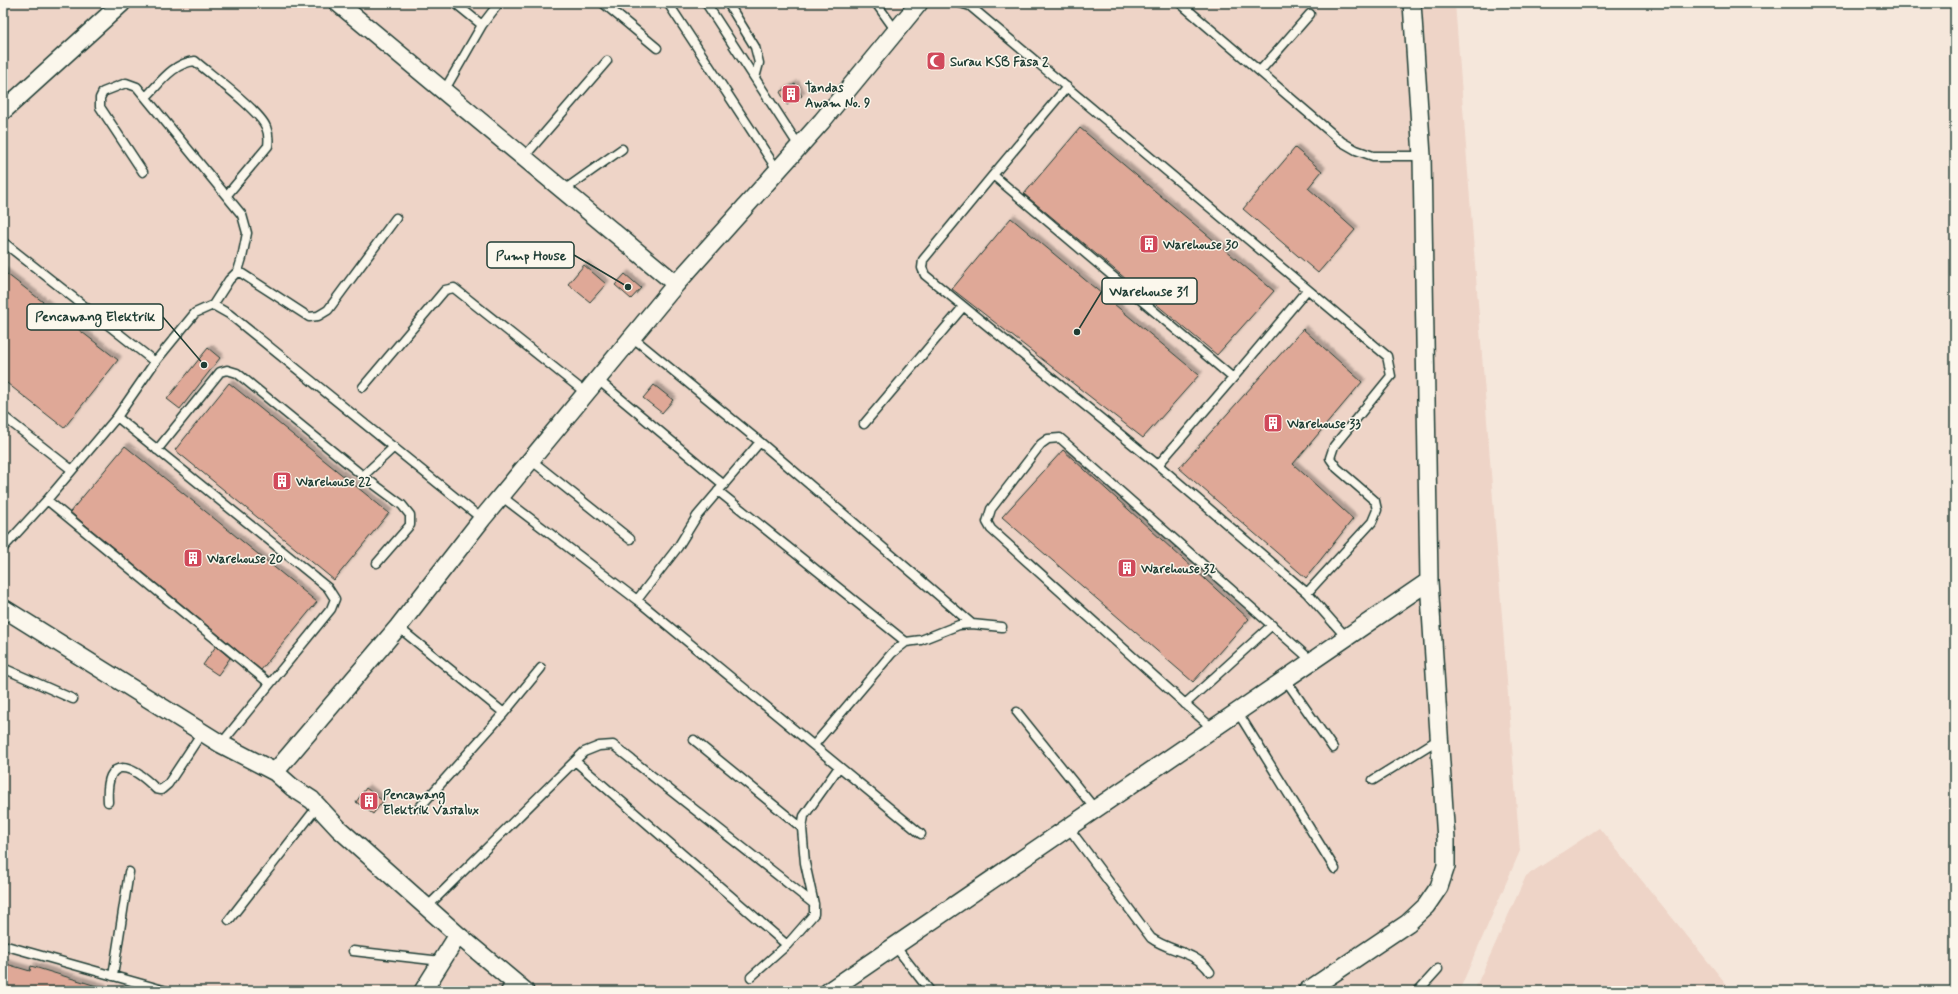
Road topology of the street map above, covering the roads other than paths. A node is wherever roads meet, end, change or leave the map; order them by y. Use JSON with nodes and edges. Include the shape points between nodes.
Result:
{"nodes":[{"id":1,"x":122,"y":3,"type":"edge"},
{"id":2,"x":338,"y":3,"type":"edge"},
{"id":3,"x":455,"y":3,"type":"edge"},
{"id":4,"x":499,"y":3,"type":"edge"},
{"id":5,"x":603,"y":3,"type":"edge"},
{"id":6,"x":668,"y":3,"type":"edge"},
{"id":7,"x":706,"y":3,"type":"edge"},
{"id":8,"x":728,"y":3,"type":"edge"},
{"id":9,"x":876,"y":3,"type":"edge"},
{"id":10,"x":919,"y":3,"type":"edge"},
{"id":11,"x":960,"y":3,"type":"edge"},
{"id":12,"x":1180,"y":3,"type":"edge"},
{"id":13,"x":1412,"y":3,"type":"edge"},
{"id":14,"x":1310,"y":14,"type":"dead end"},
{"id":15,"x":482,"y":25,"type":"junction"},
{"id":16,"x":896,"y":31,"type":"junction"},
{"id":17,"x":657,"y":48,"type":"dead end"},
{"id":18,"x":607,"y":61,"type":"dead end"},
{"id":19,"x":1260,"y":71,"type":"junction"},
{"id":20,"x":755,"y":78,"type":"junction"},
{"id":21,"x":1067,"y":87,"type":"junction"},
{"id":22,"x":444,"y":91,"type":"junction"},
{"id":23,"x":146,"y":97,"type":"junction"},
{"id":24,"x":3,"y":111,"type":"edge"},
{"id":25,"x":799,"y":146,"type":"junction"},
{"id":26,"x":622,"y":149,"type":"dead end"},
{"id":27,"x":1422,"y":156,"type":"junction"},
{"id":28,"x":524,"y":157,"type":"junction"},
{"id":29,"x":778,"y":171,"type":"junction"},
{"id":30,"x":143,"y":172,"type":"dead end"},
{"id":31,"x":993,"y":175,"type":"junction"},
{"id":32,"x":564,"y":190,"type":"junction"},
{"id":33,"x":227,"y":195,"type":"junction"},
{"id":34,"x":396,"y":218,"type":"dead end"},
{"id":35,"x":3,"y":242,"type":"edge"},
{"id":36,"x":238,"y":270,"type":"junction"},
{"id":37,"x":676,"y":284,"type":"junction"},
{"id":38,"x":1307,"y":290,"type":"junction"},
{"id":39,"x":213,"y":305,"type":"junction"},
{"id":40,"x":963,"y":307,"type":"junction"},
{"id":41,"x":632,"y":337,"type":"junction"},
{"id":42,"x":155,"y":362,"type":"junction"},
{"id":43,"x":1233,"y":378,"type":"junction"},
{"id":44,"x":597,"y":380,"type":"junction"},
{"id":45,"x":364,"y":387,"type":"dead end"},
{"id":46,"x":586,"y":393,"type":"junction"},
{"id":47,"x":3,"y":416,"type":"edge"},
{"id":48,"x":117,"y":417,"type":"junction"},
{"id":49,"x":864,"y":424,"type":"dead end"},
{"id":50,"x":760,"y":442,"type":"junction"},
{"id":51,"x":394,"y":447,"type":"junction"},
{"id":52,"x":157,"y":450,"type":"junction"},
{"id":53,"x":531,"y":460,"type":"junction"},
{"id":54,"x":1158,"y":465,"type":"junction"},
{"id":55,"x":72,"y":470,"type":"junction"},
{"id":56,"x":363,"y":476,"type":"junction"},
{"id":57,"x":724,"y":485,"type":"junction"},
{"id":58,"x":718,"y":491,"type":"junction"},
{"id":59,"x":501,"y":496,"type":"junction"},
{"id":60,"x":47,"y":500,"type":"junction"},
{"id":61,"x":482,"y":519,"type":"junction"},
{"id":62,"x":630,"y":539,"type":"dead end"},
{"id":63,"x":3,"y":548,"type":"edge"},
{"id":64,"x":377,"y":563,"type":"dead end"},
{"id":65,"x":1429,"y":581,"type":"junction"},
{"id":66,"x":1307,"y":593,"type":"junction"},
{"id":67,"x":637,"y":600,"type":"junction"},
{"id":68,"x":3,"y":608,"type":"edge"},
{"id":69,"x":972,"y":624,"type":"junction"},
{"id":70,"x":1272,"y":625,"type":"junction"},
{"id":71,"x":398,"y":627,"type":"junction"},
{"id":72,"x":1002,"y":627,"type":"dead end"},
{"id":73,"x":1346,"y":637,"type":"junction"},
{"id":74,"x":906,"y":642,"type":"junction"},
{"id":75,"x":1312,"y":661,"type":"junction"},
{"id":76,"x":3,"y":668,"type":"edge"},
{"id":77,"x":541,"y":668,"type":"dead end"},
{"id":78,"x":1285,"y":679,"type":"junction"},
{"id":79,"x":270,"y":684,"type":"junction"},
{"id":80,"x":73,"y":700,"type":"dead end"},
{"id":81,"x":1185,"y":704,"type":"junction"},
{"id":82,"x":1238,"y":711,"type":"junction"},
{"id":83,"x":1017,"y":712,"type":"dead end"},
{"id":84,"x":504,"y":713,"type":"junction"},
{"id":85,"x":1212,"y":728,"type":"junction"},
{"id":86,"x":203,"y":731,"type":"junction"},
{"id":87,"x":1440,"y":738,"type":"junction"},
{"id":88,"x":694,"y":740,"type":"dead end"},
{"id":89,"x":221,"y":744,"type":"junction"},
{"id":90,"x":814,"y":745,"type":"junction"},
{"id":91,"x":1333,"y":748,"type":"dead end"},
{"id":92,"x":575,"y":761,"type":"junction"},
{"id":93,"x":840,"y":767,"type":"junction"},
{"id":94,"x":275,"y":772,"type":"junction"},
{"id":95,"x":1373,"y":780,"type":"dead end"},
{"id":96,"x":108,"y":802,"type":"dead end"},
{"id":97,"x":318,"y":806,"type":"junction"},
{"id":98,"x":419,"y":808,"type":"dead end"},
{"id":99,"x":1095,"y":809,"type":"junction"},
{"id":100,"x":1068,"y":827,"type":"junction"},
{"id":101,"x":802,"y":828,"type":"junction"},
{"id":102,"x":921,"y":834,"type":"dead end"},
{"id":103,"x":1335,"y":869,"type":"dead end"},
{"id":104,"x":129,"y":872,"type":"dead end"},
{"id":105,"x":814,"y":904,"type":"junction"},
{"id":106,"x":427,"y":907,"type":"junction"},
{"id":107,"x":229,"y":920,"type":"dead end"},
{"id":108,"x":458,"y":934,"type":"junction"},
{"id":109,"x":3,"y":945,"type":"edge"},
{"id":110,"x":787,"y":945,"type":"junction"},
{"id":111,"x":895,"y":946,"type":"junction"},
{"id":112,"x":353,"y":951,"type":"dead end"},
{"id":113,"x":442,"y":961,"type":"junction"},
{"id":114,"x":1438,"y":969,"type":"dead end"},
{"id":115,"x":1210,"y":972,"type":"dead end"},
{"id":116,"x":112,"y":976,"type":"junction"},
{"id":117,"x":751,"y":977,"type":"dead end"},
{"id":118,"x":508,"y":985,"type":"edge"},
{"id":119,"x":167,"y":991,"type":"edge"},
{"id":120,"x":423,"y":991,"type":"edge"},
{"id":121,"x":525,"y":991,"type":"edge"},
{"id":122,"x":829,"y":991,"type":"edge"},
{"id":123,"x":930,"y":991,"type":"edge"},
{"id":124,"x":1307,"y":991,"type":"edge"},
{"id":125,"x":1418,"y":991,"type":"edge"}],
"edges":[{"from":1,"to":24,"type":"street"},
{"from":2,"to":22,"type":"street"},
{"from":3,"to":15,"type":"lane"},
{"from":4,"to":15,"type":"lane"},
{"from":5,"to":17,"type":"lane"},
{"from":6,"to":29,"type":"lane"},
{"from":7,"to":20,"type":"lane"},
{"from":8,"to":20,"type":"lane","via":[[755,47],[759,63]]},
{"from":9,"to":16,"type":"lane"},
{"from":10,"to":16,"type":"street"},
{"from":11,"to":21,"type":"lane","via":[[970,6]]},
{"from":12,"to":19,"type":"lane"},
{"from":13,"to":27,"type":"street"},
{"from":14,"to":19,"type":"lane"},
{"from":15,"to":22,"type":"lane"},
{"from":16,"to":25,"type":"street"},
{"from":18,"to":28,"type":"lane"},
{"from":19,"to":27,"type":"lane","via":[[1342,142],[1356,150],[1373,156]]},
{"from":20,"to":25,"type":"lane"},
{"from":21,"to":31,"type":"lane"},
{"from":21,"to":38,"type":"lane"},
{"from":22,"to":28,"type":"street"},
{"from":23,"to":30,"type":"lane","via":[[137,87],[126,83],[103,92],[100,98],[100,107]]},
{"from":23,"to":33,"type":"lane"},
{"from":23,"to":33,"type":"lane","via":[[176,66],[195,61],[258,115],[266,127],[268,146]]},
{"from":25,"to":29,"type":"street"},
{"from":26,"to":32,"type":"lane"},
{"from":27,"to":65,"type":"street"},
{"from":28,"to":32,"type":"street"},
{"from":29,"to":37,"type":"street"},
{"from":31,"to":40,"type":"lane","via":[[923,260],[922,268],[925,275]]},
{"from":31,"to":43,"type":"lane"},
{"from":32,"to":37,"type":"street"},
{"from":33,"to":36,"type":"lane","via":[[242,215],[247,233]]},
{"from":34,"to":36,"type":"lane","via":[[328,310],[318,316],[309,316]]},
{"from":35,"to":42,"type":"lane"},
{"from":36,"to":39,"type":"lane"},
{"from":37,"to":41,"type":"street"},
{"from":38,"to":43,"type":"lane"},
{"from":38,"to":66,"type":"lane","via":[[1387,356],[1391,376],[1334,446],[1330,458],[1337,468],[1375,501],[1377,510],[1372,522]]},
{"from":39,"to":42,"type":"lane","via":[[196,313]]},
{"from":39,"to":51,"type":"lane","via":[[230,314]]},
{"from":40,"to":49,"type":"lane"},
{"from":40,"to":54,"type":"lane"},
{"from":41,"to":44,"type":"street"},
{"from":41,"to":50,"type":"lane"},
{"from":42,"to":48,"type":"lane"},
{"from":43,"to":54,"type":"lane"},
{"from":44,"to":46,"type":"street"},
{"from":44,"to":57,"type":"lane"},
{"from":45,"to":46,"type":"lane","via":[[445,290],[454,288]]},
{"from":46,"to":53,"type":"street"},
{"from":47,"to":55,"type":"lane"},
{"from":48,"to":52,"type":"lane"},
{"from":48,"to":55,"type":"lane"},
{"from":50,"to":57,"type":"lane"},
{"from":50,"to":69,"type":"lane"},
{"from":51,"to":56,"type":"lane"},
{"from":51,"to":61,"type":"lane"},
{"from":52,"to":56,"type":"lane","via":[[220,372],[227,370],[237,373]]},
{"from":52,"to":79,"type":"lane","via":[[328,588],[335,599],[331,609]]},
{"from":53,"to":59,"type":"street"},
{"from":53,"to":62,"type":"lane"},
{"from":54,"to":66,"type":"lane"},
{"from":55,"to":60,"type":"lane"},
{"from":56,"to":64,"type":"lane","via":[[402,505],[410,515],[410,525]]},
{"from":57,"to":58,"type":"lane"},
{"from":58,"to":67,"type":"lane"},
{"from":58,"to":74,"type":"lane"},
{"from":59,"to":61,"type":"street"},
{"from":59,"to":67,"type":"lane"},
{"from":60,"to":63,"type":"lane"},
{"from":60,"to":79,"type":"lane"},
{"from":61,"to":71,"type":"street"},
{"from":65,"to":73,"type":"street"},
{"from":65,"to":87,"type":"street"},
{"from":66,"to":73,"type":"lane"},
{"from":67,"to":90,"type":"lane"},
{"from":68,"to":86,"type":"street"},
{"from":69,"to":72,"type":"lane"},
{"from":69,"to":74,"type":"lane","via":[[921,640]]},
{"from":70,"to":75,"type":"lane"},
{"from":70,"to":81,"type":"lane"},
{"from":70,"to":81,"type":"lane","via":[[1060,438],[1048,439],[1041,444],[991,509],[987,522],[991,529]]},
{"from":71,"to":84,"type":"lane"},
{"from":71,"to":94,"type":"street"},
{"from":73,"to":75,"type":"street"},
{"from":74,"to":90,"type":"lane","via":[[892,653]]},
{"from":75,"to":78,"type":"street"},
{"from":76,"to":80,"type":"lane"},
{"from":77,"to":84,"type":"lane"},
{"from":78,"to":82,"type":"street"},
{"from":78,"to":91,"type":"lane"},
{"from":79,"to":89,"type":"lane"},
{"from":81,"to":85,"type":"lane"},
{"from":82,"to":85,"type":"street"},
{"from":82,"to":103,"type":"lane"},
{"from":83,"to":99,"type":"lane"},
{"from":84,"to":98,"type":"lane"},
{"from":85,"to":99,"type":"street"},
{"from":86,"to":89,"type":"street"},
{"from":86,"to":96,"type":"lane","via":[[168,784],[161,790],[156,789],[133,770],[123,767],[115,770],[109,778]]},
{"from":87,"to":95,"type":"lane"},
{"from":87,"to":124,"type":"street","via":[[1446,840],[1446,866],[1440,887],[1426,906],[1408,923]]},
{"from":88,"to":101,"type":"lane"},
{"from":89,"to":94,"type":"street"},
{"from":90,"to":93,"type":"lane"},
{"from":92,"to":105,"type":"lane","via":[[584,752],[599,746],[613,745]]},
{"from":92,"to":106,"type":"lane"},
{"from":92,"to":110,"type":"lane"},
{"from":93,"to":101,"type":"lane","via":[[804,816]]},
{"from":93,"to":102,"type":"lane"},
{"from":94,"to":97,"type":"street"},
{"from":97,"to":106,"type":"street","via":[[339,829]]},
{"from":97,"to":107,"type":"lane"},
{"from":99,"to":100,"type":"street"},
{"from":100,"to":111,"type":"street"},
{"from":100,"to":115,"type":"lane","via":[[1151,938],[1188,954],[1205,965]]},
{"from":101,"to":105,"type":"lane","via":[[805,863]]},
{"from":104,"to":116,"type":"lane"},
{"from":105,"to":110,"type":"lane","via":[[814,914]]},
{"from":106,"to":108,"type":"street"},
{"from":108,"to":113,"type":"street"},
{"from":108,"to":118,"type":"street"},
{"from":109,"to":116,"type":"lane"},
{"from":110,"to":117,"type":"lane"},
{"from":111,"to":122,"type":"street"},
{"from":111,"to":123,"type":"lane"},
{"from":112,"to":113,"type":"lane"},
{"from":113,"to":120,"type":"street"},
{"from":114,"to":125,"type":"lane"},
{"from":116,"to":119,"type":"lane"},
{"from":118,"to":121,"type":"street"}]}
